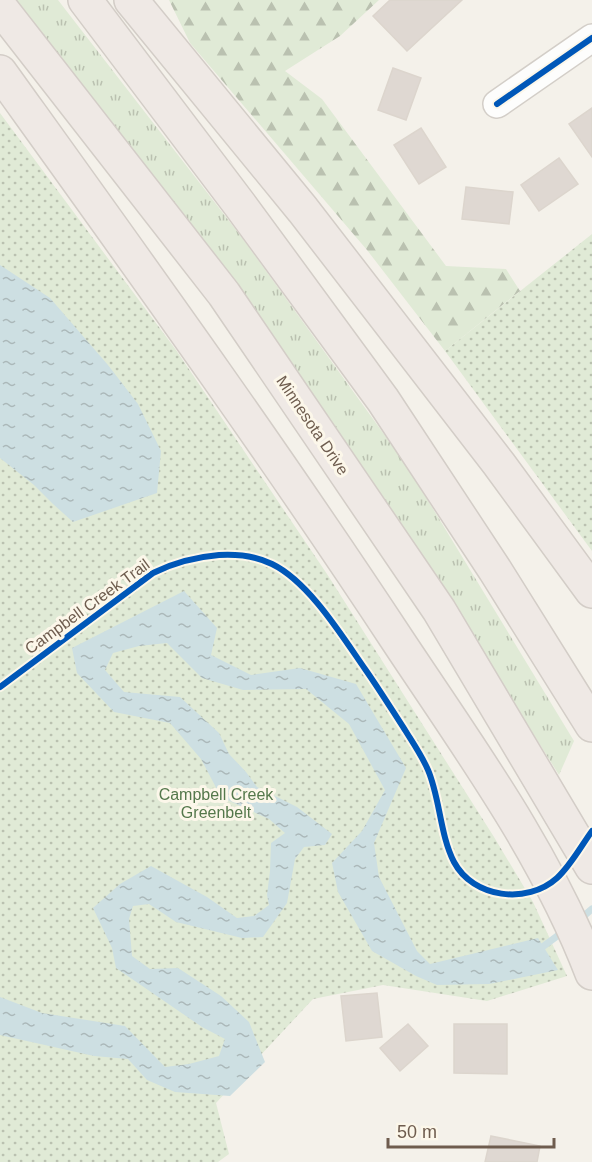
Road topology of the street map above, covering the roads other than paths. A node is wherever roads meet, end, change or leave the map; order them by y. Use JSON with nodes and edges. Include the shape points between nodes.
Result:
{"nodes":[{"id":1,"x":85,"y":0,"type":"edge"},
{"id":2,"x":131,"y":0,"type":"edge"},
{"id":3,"x":0,"y":7,"type":"edge"},
{"id":4,"x":592,"y":38,"type":"edge"},
{"id":5,"x":0,"y":72,"type":"edge"},
{"id":6,"x":497,"y":104,"type":"dead end"},
{"id":7,"x":592,"y":591,"type":"edge"},
{"id":8,"x":592,"y":725,"type":"edge"},
{"id":9,"x":592,"y":867,"type":"edge"},
{"id":10,"x":592,"y":973,"type":"edge"}],
"edges":[{"from":1,"to":8,"type":"highway","via":[[383,400]]},
{"from":2,"to":7,"type":"highway","via":[[310,219]]},
{"from":3,"to":9,"type":"highway","name":"Minnesota Drive","via":[[224,294],[439,610]]},
{"from":4,"to":6,"type":"street"},
{"from":5,"to":10,"type":"highway","via":[[277,462],[504,801],[557,893]]}]}
